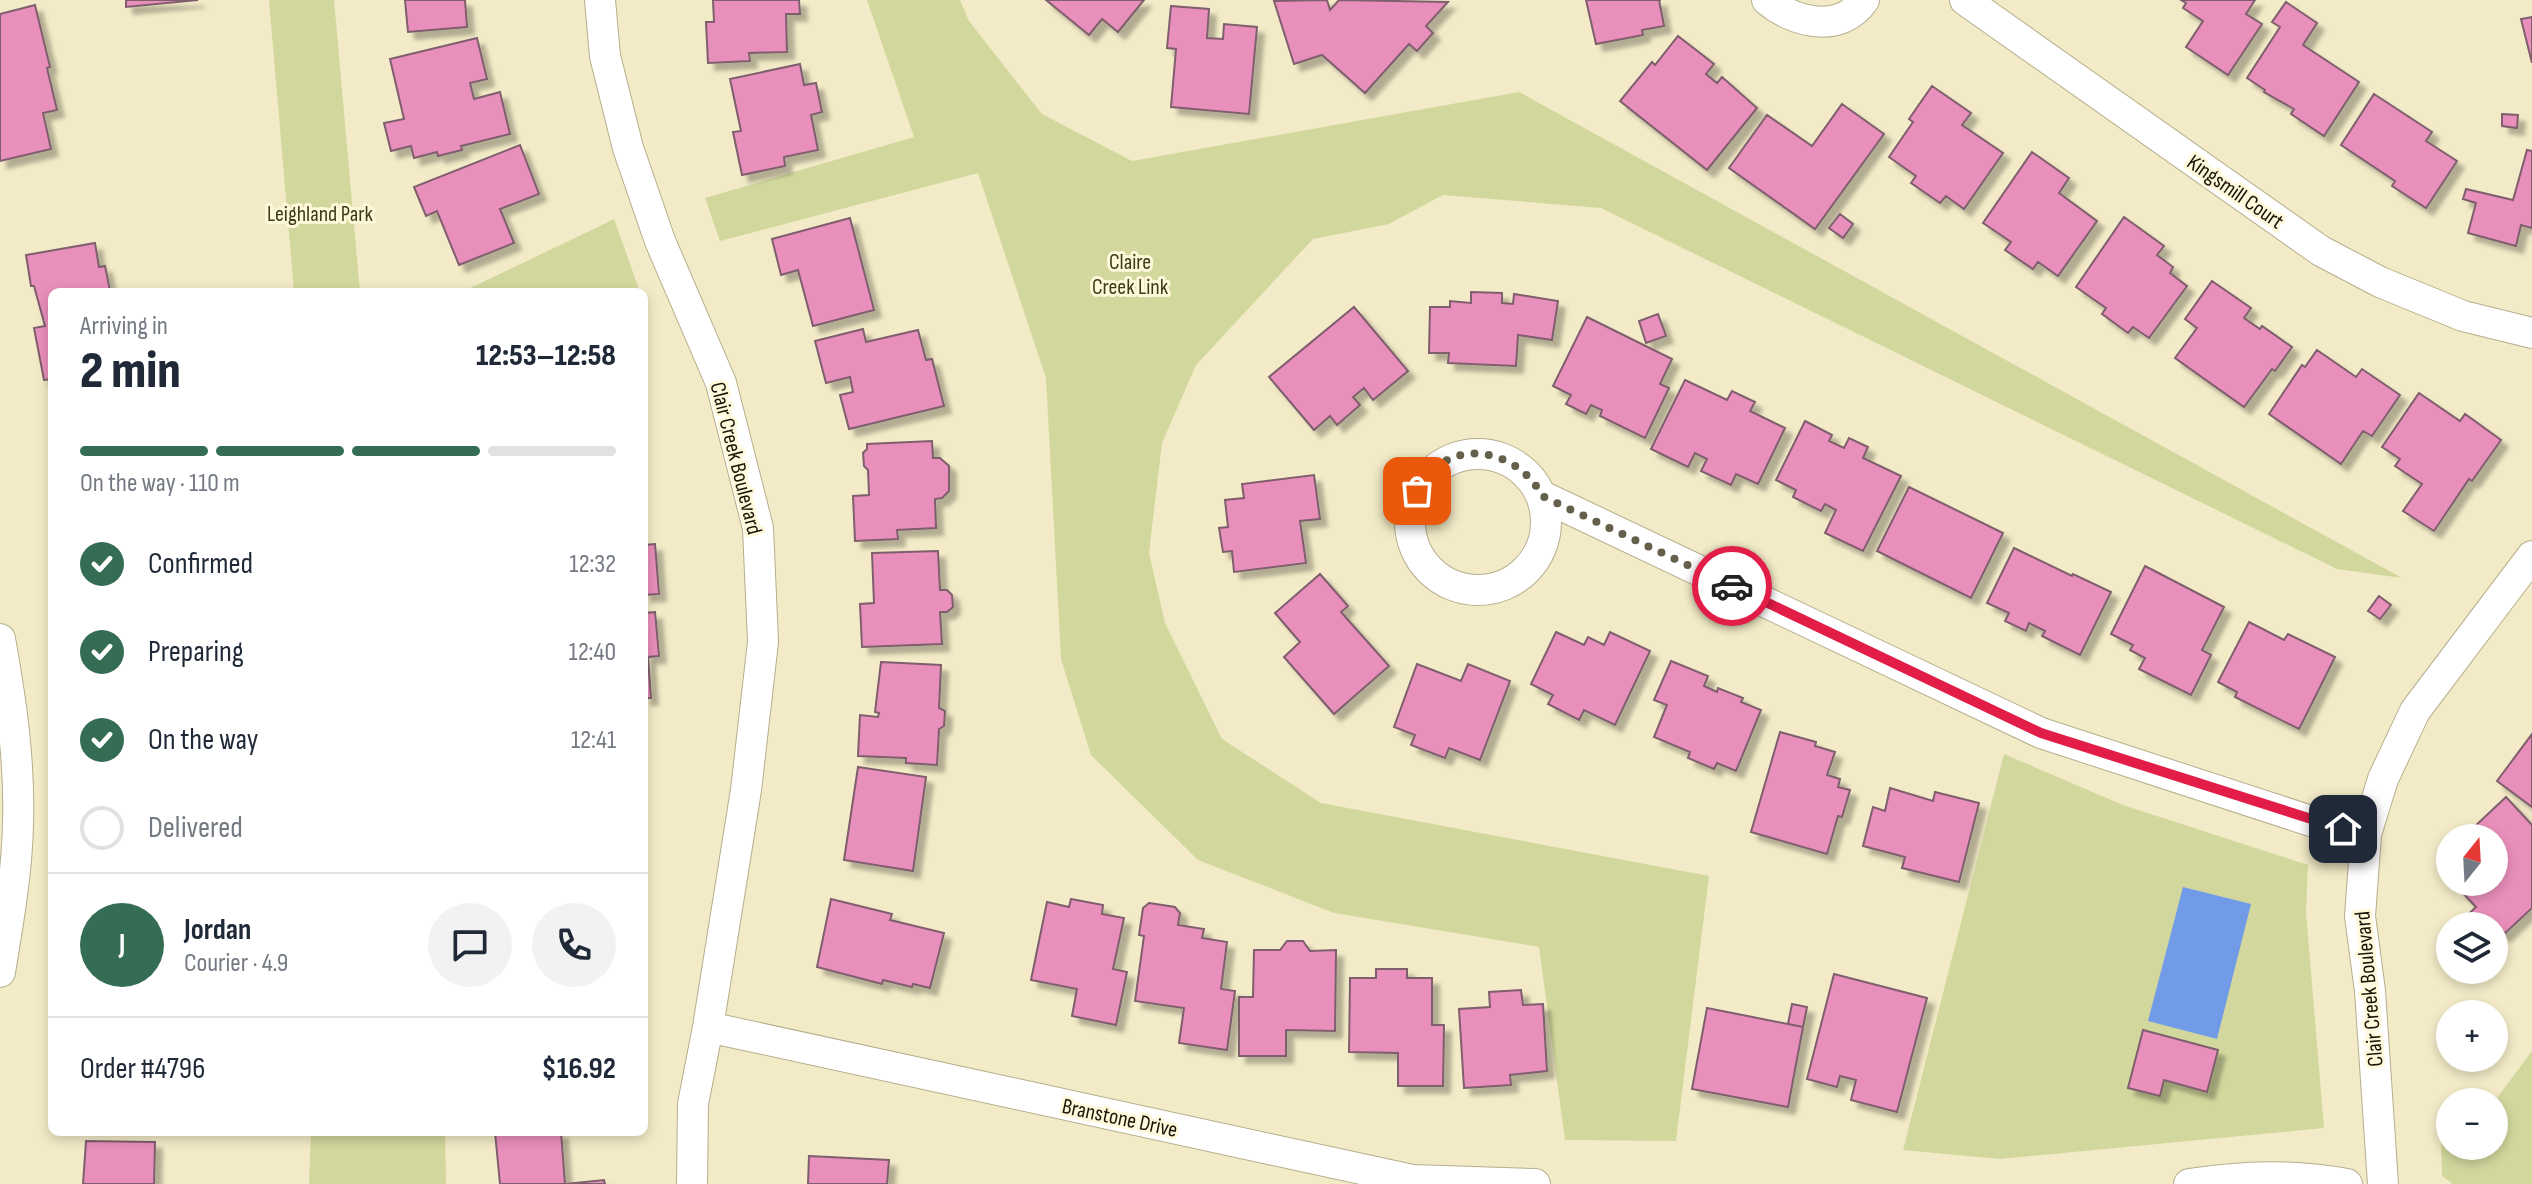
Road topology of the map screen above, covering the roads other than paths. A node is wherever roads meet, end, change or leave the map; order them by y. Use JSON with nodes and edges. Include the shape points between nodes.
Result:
{"nodes":[{"id":1,"x":600,"y":0,"type":"edge"},
{"id":2,"x":1767,"y":0,"type":"edge"},
{"id":3,"x":1864,"y":0,"type":"edge"},
{"id":4,"x":1965,"y":0,"type":"edge"},
{"id":5,"x":2532,"y":333,"type":"edge"},
{"id":6,"x":1542,"y":496,"type":"junction"},
{"id":7,"x":2532,"y":556,"type":"edge"},
{"id":8,"x":0,"y":639,"type":"edge"},
{"id":9,"x":2366,"y":834,"type":"junction"},
{"id":10,"x":0,"y":972,"type":"edge"},
{"id":11,"x":708,"y":1027,"type":"junction"},
{"id":12,"x":1412,"y":1182,"type":"edge"},
{"id":13,"x":692,"y":1184,"type":"edge"},
{"id":14,"x":1535,"y":1184,"type":"edge"},
{"id":15,"x":2189,"y":1184,"type":"edge"},
{"id":16,"x":2347,"y":1184,"type":"edge"},
{"id":17,"x":2383,"y":1184,"type":"edge"}],
"edges":[{"from":1,"to":11,"type":"street","name":"Clair Creek Boulevard","via":[[605,56],[628,148],[660,241],[721,383],[758,528],[763,642],[746,790]]},
{"from":2,"to":3,"type":"street","via":[[1783,14],[1803,21],[1847,15]]},
{"from":4,"to":5,"type":"street","name":"Kingsmill Court","via":[[2321,251],[2463,316]]},
{"from":6,"to":6,"type":"street","via":[[1519,466],[1488,454],[1464,455],[1438,466],[1417,491],[1410,522],[1416,549],[1437,576],[1458,587],[1499,587],[1537,557],[1547,520]]},
{"from":6,"to":9,"type":"street","via":[[2041,733],[2320,824]]},
{"from":7,"to":9,"type":"street","name":"Clair Creek Boulevard","via":[[2415,711],[2383,779]]},
{"from":8,"to":10,"type":"street","via":[[15,728],[18,824]]},
{"from":9,"to":17,"type":"street","name":"Clair Creek Boulevard","via":[[2360,916]]},
{"from":11,"to":12,"type":"street","name":"Branstone Drive"},
{"from":11,"to":13,"type":"street","name":"Clair Creek Boulevard","via":[[693,1104]]},
{"from":12,"to":14,"type":"street","name":"Branstone Drive"},
{"from":15,"to":16,"type":"street","via":[[2309,1177]]}]}
